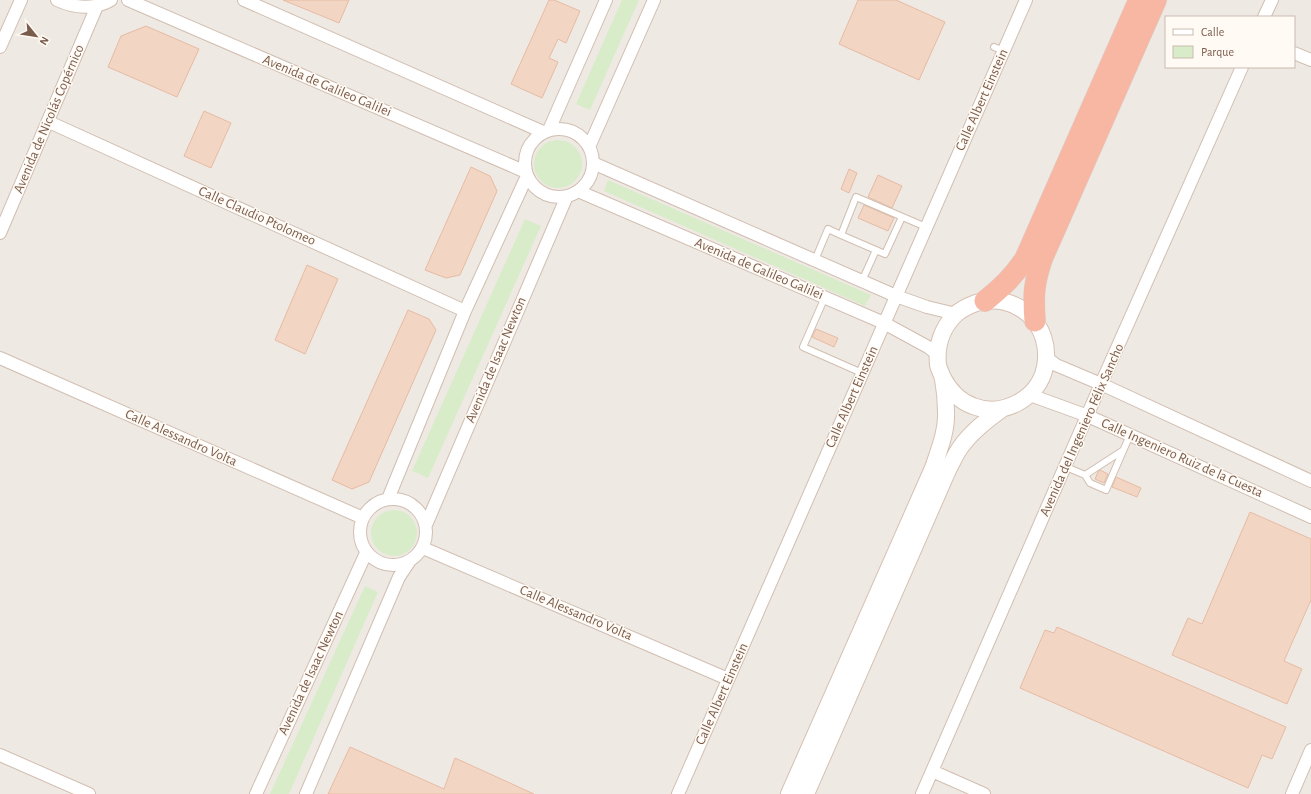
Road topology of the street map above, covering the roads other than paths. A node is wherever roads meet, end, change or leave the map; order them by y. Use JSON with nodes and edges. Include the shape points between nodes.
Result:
{"nodes":[{"id":1,"x":22,"y":0,"type":"edge"},
{"id":2,"x":57,"y":0,"type":"edge"},
{"id":3,"x":111,"y":0,"type":"edge"},
{"id":4,"x":128,"y":0,"type":"edge"},
{"id":5,"x":244,"y":0,"type":"edge"},
{"id":6,"x":606,"y":0,"type":"edge"},
{"id":7,"x":654,"y":0,"type":"edge"},
{"id":8,"x":1026,"y":0,"type":"edge"},
{"id":9,"x":1139,"y":0,"type":"edge"},
{"id":10,"x":1156,"y":0,"type":"edge"},
{"id":11,"x":1272,"y":0,"type":"edge"},
{"id":12,"x":97,"y":6,"type":"junction"},
{"id":13,"x":1264,"y":16,"type":"edge"},
{"id":14,"x":0,"y":47,"type":"edge"},
{"id":15,"x":1295,"y":53,"type":"edge"},
{"id":16,"x":1311,"y":60,"type":"edge"},
{"id":17,"x":1242,"y":68,"type":"edge"},
{"id":18,"x":48,"y":122,"type":"junction"},
{"id":19,"x":546,"y":131,"type":"junction"},
{"id":20,"x":589,"y":147,"type":"junction"},
{"id":21,"x":593,"y":163,"type":"junction"},
{"id":22,"x":526,"y":174,"type":"junction"},
{"id":23,"x":573,"y":193,"type":"junction"},
{"id":24,"x":902,"y":217,"type":"junction"},
{"id":25,"x":926,"y":227,"type":"junction"},
{"id":26,"x":0,"y":233,"type":"edge"},
{"id":27,"x":841,"y":235,"type":"junction"},
{"id":28,"x":876,"y":250,"type":"junction"},
{"id":29,"x":815,"y":260,"type":"junction"},
{"id":30,"x":862,"y":281,"type":"junction"},
{"id":31,"x":896,"y":296,"type":"junction"},
{"id":32,"x":824,"y":297,"type":"junction"},
{"id":33,"x":985,"y":301,"type":"junction"},
{"id":34,"x":465,"y":311,"type":"junction"},
{"id":35,"x":956,"y":314,"type":"junction"},
{"id":36,"x":1035,"y":321,"type":"junction"},
{"id":37,"x":884,"y":323,"type":"junction"},
{"id":38,"x":937,"y":354,"type":"junction"},
{"id":39,"x":0,"y":358,"type":"edge"},
{"id":40,"x":1047,"y":358,"type":"junction"},
{"id":41,"x":862,"y":373,"type":"junction"},
{"id":42,"x":942,"y":378,"type":"junction"},
{"id":43,"x":1101,"y":384,"type":"junction"},
{"id":44,"x":1030,"y":394,"type":"junction"},
{"id":45,"x":1002,"y":409,"type":"junction"},
{"id":46,"x":1088,"y":416,"type":"junction"},
{"id":47,"x":1130,"y":435,"type":"junction"},
{"id":48,"x":1122,"y":451,"type":"junction"},
{"id":49,"x":1066,"y":467,"type":"junction"},
{"id":50,"x":1085,"y":475,"type":"junction"},
{"id":51,"x":1311,"y":481,"type":"edge"},
{"id":52,"x":388,"y":499,"type":"junction"},
{"id":53,"x":1311,"y":517,"type":"edge"},
{"id":54,"x":363,"y":518,"type":"junction"},
{"id":55,"x":426,"y":525,"type":"junction"},
{"id":56,"x":423,"y":548,"type":"junction"},
{"id":57,"x":366,"y":553,"type":"junction"},
{"id":58,"x":408,"y":562,"type":"junction"},
{"id":59,"x":728,"y":679,"type":"junction"},
{"id":60,"x":1311,"y":750,"type":"edge"},
{"id":61,"x":0,"y":756,"type":"edge"},
{"id":62,"x":932,"y":771,"type":"junction"},
{"id":63,"x":89,"y":794,"type":"edge"},
{"id":64,"x":256,"y":794,"type":"edge"},
{"id":65,"x":306,"y":794,"type":"edge"},
{"id":66,"x":678,"y":794,"type":"edge"},
{"id":67,"x":789,"y":794,"type":"edge"},
{"id":68,"x":806,"y":794,"type":"edge"},
{"id":69,"x":922,"y":794,"type":"edge"},
{"id":70,"x":984,"y":794,"type":"edge"},
{"id":71,"x":1292,"y":794,"type":"edge"}],
"edges":[{"from":1,"to":14,"type":"street"},
{"from":2,"to":12,"type":"street","via":[[67,5]]},
{"from":3,"to":12,"type":"street"},
{"from":4,"to":22,"type":"street","name":"Avenida de Galileo Galilei"},
{"from":5,"to":19,"type":"street"},
{"from":6,"to":19,"type":"street"},
{"from":7,"to":20,"type":"street"},
{"from":8,"to":25,"type":"street","name":"Calle Albert Einstein","via":[[999,49]]},
{"from":9,"to":33,"type":"highway","via":[[1025,259],[1015,274]]},
{"from":10,"to":36,"type":"highway","via":[[1042,258],[1036,279]]},
{"from":11,"to":13,"type":"street"},
{"from":12,"to":18,"type":"street","name":"Avenida de Nicolás Copérnico"},
{"from":15,"to":16,"type":"street"},
{"from":17,"to":43,"type":"street","name":"Avenida del Ingeniero Félix Sancho"},
{"from":18,"to":26,"type":"street","name":"Avenida de Nicolás Copérnico"},
{"from":18,"to":34,"type":"street","name":"Calle Claudio Ptolomeo"},
{"from":19,"to":20,"type":"street","via":[[561,128],[572,131]]},
{"from":19,"to":22,"type":"street","via":[[527,149]]},
{"from":20,"to":21,"type":"street"},
{"from":21,"to":23,"type":"street","via":[[586,183]]},
{"from":21,"to":29,"type":"street"},
{"from":22,"to":23,"type":"street","via":[[539,191],[552,196]]},
{"from":22,"to":34,"type":"street"},
{"from":23,"to":32,"type":"street","name":"Avenida de Galileo Galilei"},
{"from":23,"to":55,"type":"street","name":"Avenida de Isaac Newton"},
{"from":24,"to":25,"type":"lane"},
{"from":24,"to":27,"type":"lane","via":[[856,197]]},
{"from":24,"to":28,"type":"lane","via":[[885,254]]},
{"from":25,"to":31,"type":"street","name":"Calle Albert Einstein"},
{"from":27,"to":28,"type":"lane"},
{"from":27,"to":29,"type":"lane","via":[[828,230]]},
{"from":28,"to":30,"type":"lane"},
{"from":29,"to":30,"type":"street"},
{"from":30,"to":31,"type":"street"},
{"from":31,"to":35,"type":"street"},
{"from":31,"to":37,"type":"street","name":"Calle Albert Einstein"},
{"from":32,"to":37,"type":"street","name":"Avenida de Galileo Galilei"},
{"from":32,"to":41,"type":"lane","via":[[803,347]]},
{"from":33,"to":35,"type":"main road","via":[[969,305]]},
{"from":33,"to":36,"type":"main road","via":[[999,300],[1013,304]]},
{"from":34,"to":52,"type":"street"},
{"from":35,"to":38,"type":"main road","via":[[946,326]]},
{"from":36,"to":40,"type":"main road","via":[[1045,339]]},
{"from":37,"to":38,"type":"street","name":"Avenida de Galileo Galilei"},
{"from":37,"to":41,"type":"street","name":"Calle Albert Einstein"},
{"from":38,"to":42,"type":"main road"},
{"from":39,"to":54,"type":"street","name":"Calle Alessandro Volta"},
{"from":40,"to":43,"type":"street","via":[[1056,365]]},
{"from":40,"to":44,"type":"main road","via":[[1039,384]]},
{"from":41,"to":59,"type":"street","name":"Calle Albert Einstein"},
{"from":42,"to":45,"type":"main road","via":[[955,395],[973,407]]},
{"from":42,"to":67,"type":"main road","via":[[946,414],[933,468]]},
{"from":43,"to":46,"type":"street","name":"Avenida del Ingeniero Félix Sancho"},
{"from":43,"to":51,"type":"street"},
{"from":44,"to":45,"type":"main road","via":[[1022,401]]},
{"from":44,"to":46,"type":"street","name":"Calle Ingeniero Ruiz de la Cuesta"},
{"from":45,"to":68,"type":"main road","via":[[969,436],[948,470]]},
{"from":46,"to":47,"type":"street","name":"Calle Ingeniero Ruiz de la Cuesta"},
{"from":46,"to":49,"type":"street","name":"Avenida del Ingeniero Félix Sancho"},
{"from":47,"to":48,"type":"lane"},
{"from":47,"to":53,"type":"street","name":"Calle Ingeniero Ruiz de la Cuesta"},
{"from":48,"to":50,"type":"lane"},
{"from":48,"to":50,"type":"lane","via":[[1106,490],[1090,483]]},
{"from":49,"to":50,"type":"lane"},
{"from":49,"to":62,"type":"street","name":"Avenida del Ingeniero Félix Sancho"},
{"from":52,"to":54,"type":"street","via":[[373,506]]},
{"from":52,"to":55,"type":"street","via":[[400,499],[412,504],[421,513]]},
{"from":54,"to":57,"type":"street","via":[[360,536]]},
{"from":55,"to":56,"type":"street"},
{"from":56,"to":58,"type":"street"},
{"from":56,"to":59,"type":"street","name":"Calle Alessandro Volta"},
{"from":57,"to":58,"type":"street","via":[[375,561],[386,565],[397,566]]},
{"from":57,"to":64,"type":"street","name":"Avenida de Isaac Newton"},
{"from":58,"to":65,"type":"street","via":[[399,577]]},
{"from":59,"to":66,"type":"street","name":"Calle Albert Einstein"},
{"from":60,"to":71,"type":"street"},
{"from":61,"to":63,"type":"street"},
{"from":62,"to":69,"type":"street","name":"Avenida del Ingeniero Félix Sancho"},
{"from":62,"to":70,"type":"street"}]}
